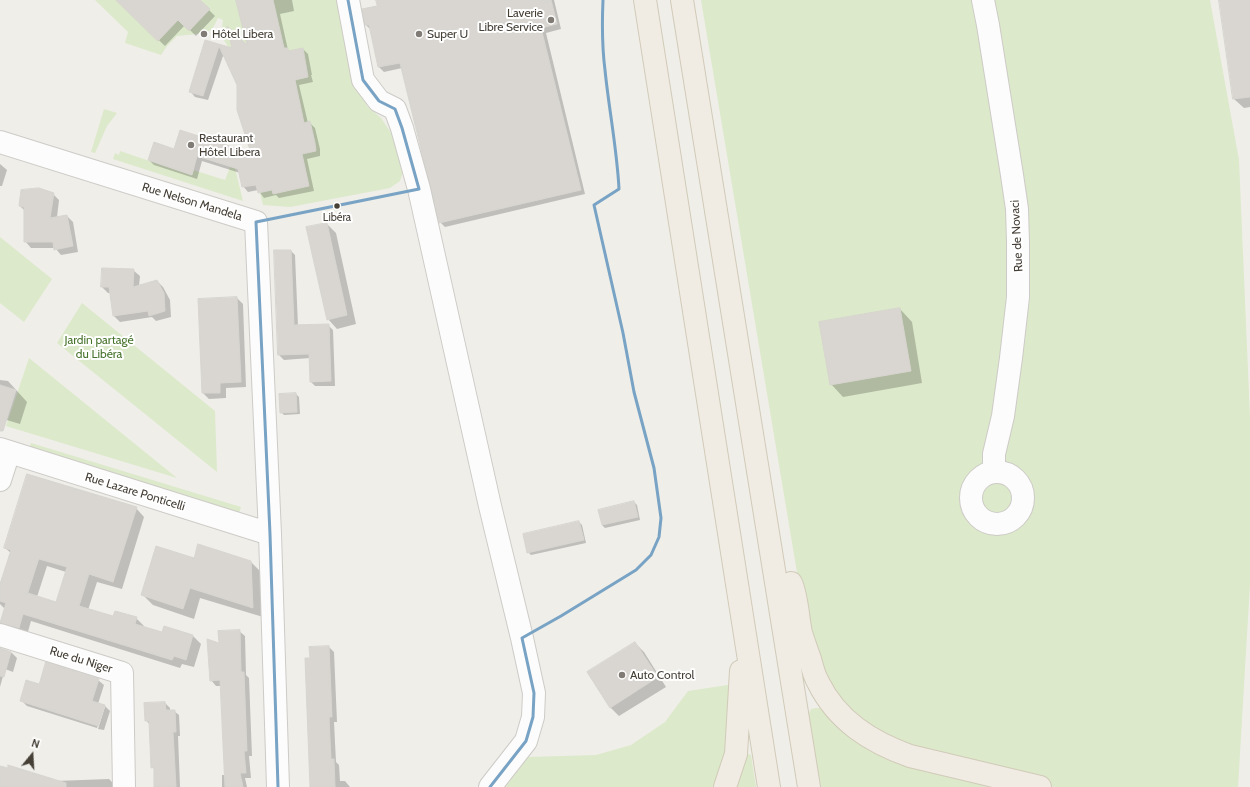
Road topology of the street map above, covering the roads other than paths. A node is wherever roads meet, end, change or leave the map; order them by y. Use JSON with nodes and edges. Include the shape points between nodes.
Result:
{"nodes":[{"id":1,"x":348,"y":0,"type":"edge"},
{"id":2,"x":645,"y":0,"type":"edge"},
{"id":3,"x":682,"y":0,"type":"edge"},
{"id":4,"x":983,"y":0,"type":"edge"},
{"id":5,"x":0,"y":142,"type":"edge"},
{"id":6,"x":4,"y":451,"type":"edge"},
{"id":7,"x":994,"y":472,"type":"dead end"},
{"id":8,"x":0,"y":480,"type":"edge"},
{"id":9,"x":270,"y":534,"type":"junction"},
{"id":10,"x":772,"y":553,"type":"junction"},
{"id":11,"x":742,"y":617,"type":"junction"},
{"id":12,"x":0,"y":635,"type":"edge"},
{"id":13,"x":124,"y":787,"type":"edge"},
{"id":14,"x":278,"y":787,"type":"edge"},
{"id":15,"x":490,"y":787,"type":"edge"},
{"id":16,"x":725,"y":787,"type":"edge"},
{"id":17,"x":769,"y":787,"type":"edge"},
{"id":18,"x":809,"y":787,"type":"edge"},
{"id":19,"x":1040,"y":787,"type":"edge"}],
"edges":[{"from":1,"to":15,"type":"street","via":[[363,80],[379,101],[395,109],[402,128],[534,693],[533,717],[526,741]]},
{"from":2,"to":11,"type":"main road"},
{"from":3,"to":10,"type":"main road"},
{"from":4,"to":7,"type":"street","name":"Rue de Novaci","via":[[1017,209],[1018,242],[1018,297],[1012,358],[994,454]]},
{"from":5,"to":9,"type":"street","name":"Rue Nelson Mandela","via":[[256,222]]},
{"from":6,"to":8,"type":"street"},
{"from":6,"to":9,"type":"street","name":"Rue Lazare Ponticelli"},
{"from":9,"to":14,"type":"street","name":"Rue Nelson Mandela"},
{"from":10,"to":18,"type":"main road"},
{"from":10,"to":19,"type":"main road","via":[[792,584],[802,635],[817,681],[837,711],[852,726],[890,749],[910,756]]},
{"from":11,"to":16,"type":"main road","via":[[736,754]]},
{"from":11,"to":17,"type":"main road"},
{"from":12,"to":13,"type":"street","name":"Rue du Niger","via":[[122,673]]}]}
